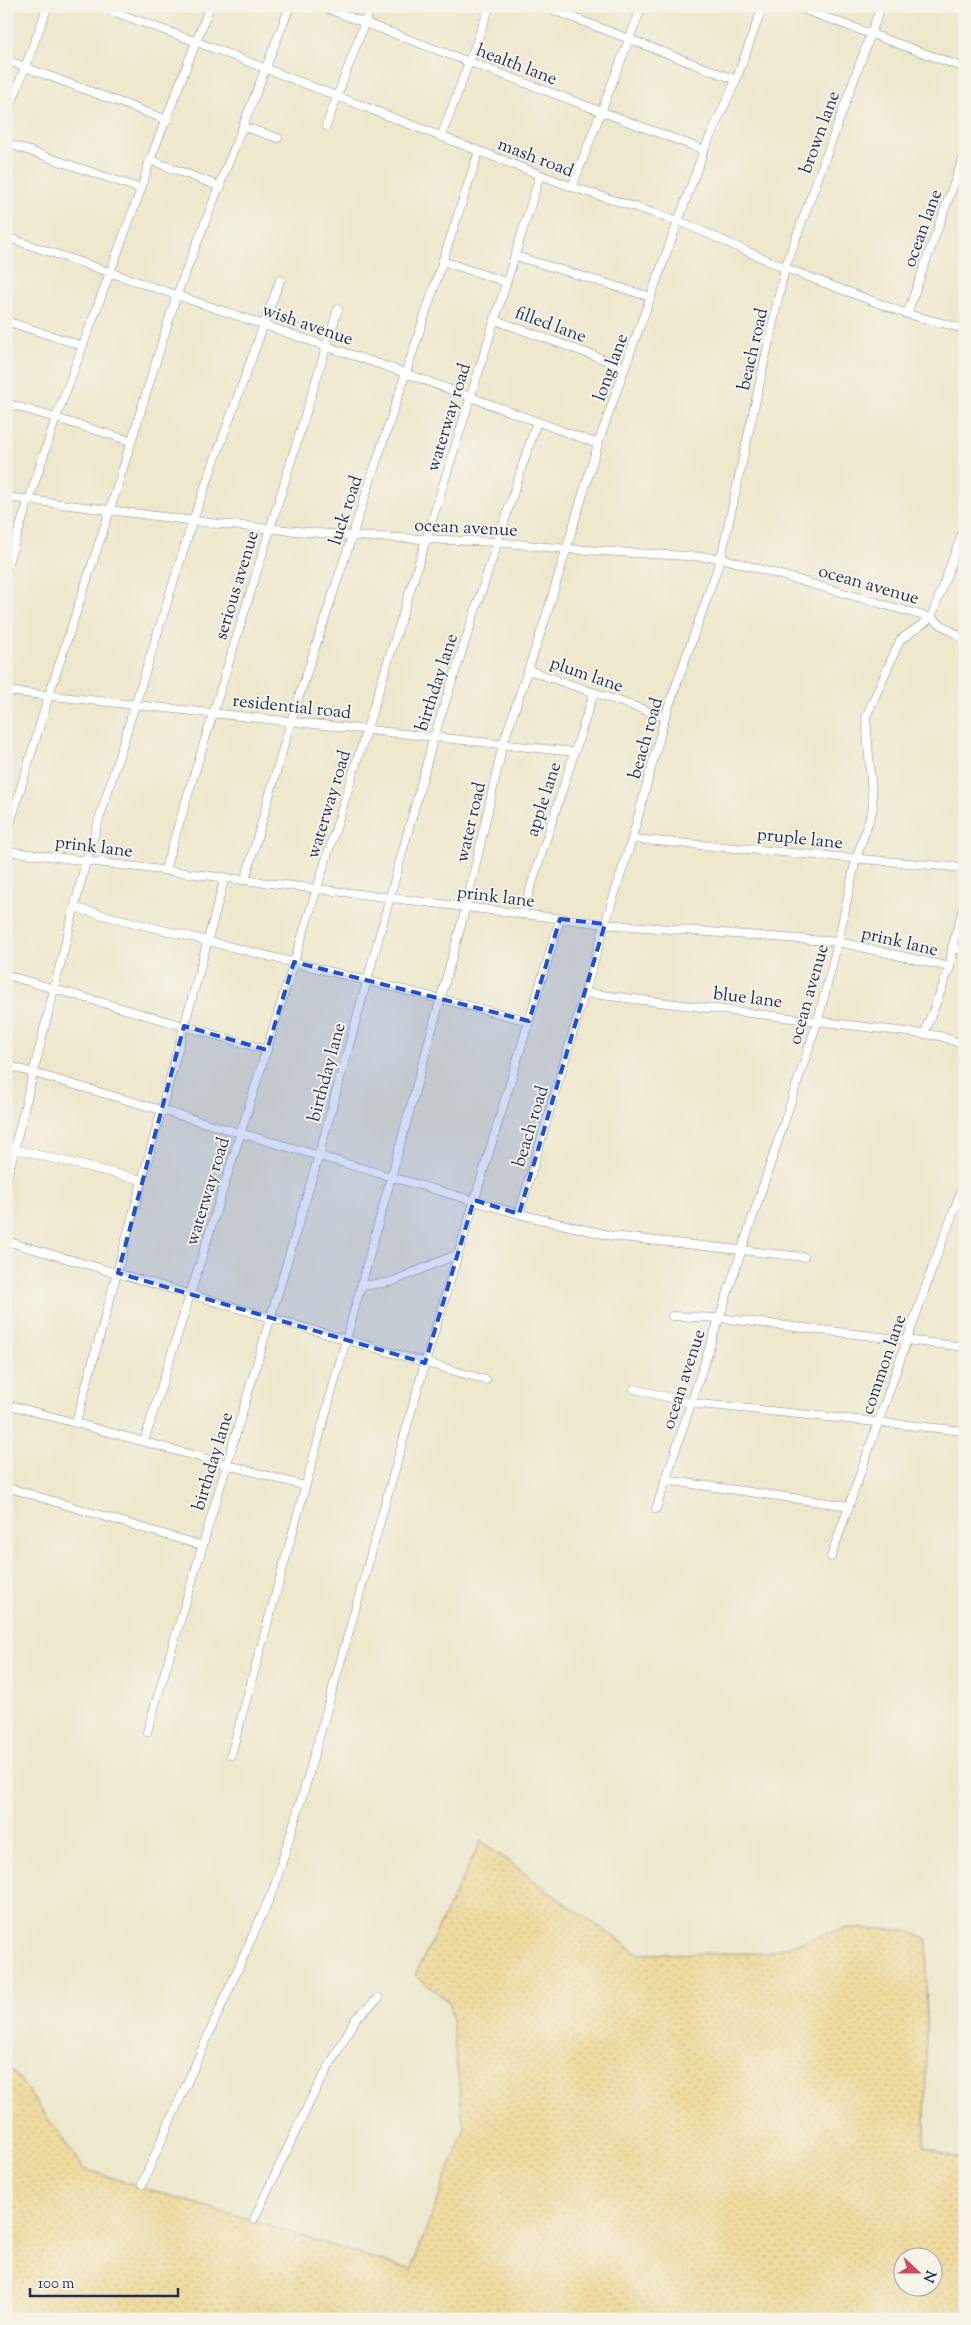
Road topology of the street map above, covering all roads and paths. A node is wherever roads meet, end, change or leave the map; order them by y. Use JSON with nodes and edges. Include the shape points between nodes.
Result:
{"nodes":[{"id":1,"x":48,"y":6,"type":"edge"},
{"id":2,"x":98,"y":6,"type":"edge"},
{"id":3,"x":210,"y":6,"type":"edge"},
{"id":4,"x":290,"y":6,"type":"edge"},
{"id":5,"x":320,"y":6,"type":"edge"},
{"id":6,"x":372,"y":6,"type":"edge"},
{"id":7,"x":490,"y":6,"type":"edge"},
{"id":8,"x":544,"y":6,"type":"edge"},
{"id":9,"x":642,"y":6,"type":"edge"},
{"id":10,"x":763,"y":6,"type":"edge"},
{"id":11,"x":794,"y":6,"type":"edge"},
{"id":12,"x":881,"y":6,"type":"edge"},
{"id":13,"x":365,"y":23,"type":"junction"},
{"id":14,"x":871,"y":34,"type":"junction"},
{"id":15,"x":629,"y":39,"type":"junction"},
{"id":16,"x":197,"y":42,"type":"junction"},
{"id":17,"x":6,"y":60,"type":"edge"},
{"id":18,"x":469,"y":62,"type":"junction"},
{"id":19,"x":25,"y":67,"type":"junction"},
{"id":20,"x":266,"y":68,"type":"junction"},
{"id":21,"x":965,"y":68,"type":"edge"},
{"id":22,"x":736,"y":80,"type":"junction"},
{"id":23,"x":337,"y":96,"type":"junction"},
{"id":24,"x":602,"y":112,"type":"junction"},
{"id":25,"x":6,"y":118,"type":"edge"},
{"id":26,"x":167,"y":120,"type":"junction"},
{"id":27,"x":326,"y":126,"type":"dead end"},
{"id":28,"x":244,"y":127,"type":"junction"},
{"id":29,"x":441,"y":137,"type":"junction"},
{"id":30,"x":278,"y":138,"type":"dead end"},
{"id":31,"x":6,"y":144,"type":"edge"},
{"id":32,"x":704,"y":150,"type":"junction"},
{"id":33,"x":479,"y":151,"type":"junction"},
{"id":34,"x":965,"y":153,"type":"edge"},
{"id":35,"x":150,"y":160,"type":"junction"},
{"id":36,"x":540,"y":175,"type":"junction"},
{"id":37,"x":220,"y":187,"type":"junction"},
{"id":38,"x":572,"y":187,"type":"junction"},
{"id":39,"x":141,"y":189,"type":"junction"},
{"id":40,"x":680,"y":221,"type":"junction"},
{"id":41,"x":6,"y":237,"type":"edge"},
{"id":42,"x":515,"y":256,"type":"junction"},
{"id":43,"x":442,"y":261,"type":"junction"},
{"id":44,"x":785,"y":268,"type":"junction"},
{"id":45,"x":110,"y":273,"type":"junction"},
{"id":46,"x":280,"y":280,"type":"dead end"},
{"id":47,"x":506,"y":282,"type":"junction"},
{"id":48,"x":177,"y":294,"type":"junction"},
{"id":49,"x":651,"y":297,"type":"junction"},
{"id":50,"x":338,"y":309,"type":"dead end"},
{"id":51,"x":907,"y":314,"type":"junction"},
{"id":52,"x":494,"y":320,"type":"junction"},
{"id":53,"x":6,"y":321,"type":"edge"},
{"id":54,"x":262,"y":324,"type":"junction"},
{"id":55,"x":965,"y":329,"type":"edge"},
{"id":56,"x":82,"y":346,"type":"junction"},
{"id":57,"x":325,"y":346,"type":"junction"},
{"id":58,"x":625,"y":367,"type":"junction"},
{"id":59,"x":405,"y":373,"type":"junction"},
{"id":60,"x":470,"y":398,"type":"junction"},
{"id":61,"x":6,"y":403,"type":"edge"},
{"id":62,"x":56,"y":418,"type":"junction"},
{"id":63,"x":536,"y":422,"type":"junction"},
{"id":64,"x":131,"y":441,"type":"junction"},
{"id":65,"x":598,"y":444,"type":"junction"},
{"id":66,"x":6,"y":497,"type":"edge"},
{"id":67,"x":28,"y":500,"type":"junction"},
{"id":68,"x":110,"y":510,"type":"junction"},
{"id":69,"x":193,"y":520,"type":"junction"},
{"id":70,"x":965,"y":526,"type":"edge"},
{"id":71,"x":269,"y":529,"type":"junction"},
{"id":72,"x":352,"y":536,"type":"junction"},
{"id":73,"x":426,"y":540,"type":"junction"},
{"id":74,"x":496,"y":542,"type":"junction"},
{"id":75,"x":567,"y":549,"type":"junction"},
{"id":76,"x":721,"y":558,"type":"junction"},
{"id":77,"x":6,"y":569,"type":"edge"},
{"id":78,"x":931,"y":618,"type":"junction"},
{"id":79,"x":965,"y":640,"type":"edge"},
{"id":80,"x":528,"y":670,"type":"junction"},
{"id":81,"x":6,"y":690,"type":"edge"},
{"id":82,"x":594,"y":692,"type":"junction"},
{"id":83,"x":49,"y":695,"type":"junction"},
{"id":84,"x":136,"y":704,"type":"junction"},
{"id":85,"x":213,"y":713,"type":"junction"},
{"id":86,"x":665,"y":717,"type":"junction"},
{"id":87,"x":291,"y":721,"type":"junction"},
{"id":88,"x":367,"y":729,"type":"junction"},
{"id":89,"x":434,"y":737,"type":"junction"},
{"id":90,"x":503,"y":744,"type":"junction"},
{"id":91,"x":574,"y":752,"type":"junction"},
{"id":92,"x":6,"y":838,"type":"edge"},
{"id":93,"x":632,"y":839,"type":"junction"},
{"id":94,"x":6,"y":851,"type":"edge"},
{"id":95,"x":856,"y":859,"type":"junction"},
{"id":96,"x":86,"y":861,"type":"junction"},
{"id":97,"x":965,"y":868,"type":"edge"},
{"id":98,"x":164,"y":869,"type":"junction"},
{"id":99,"x":225,"y":876,"type":"junction"},
{"id":100,"x":245,"y":880,"type":"junction"},
{"id":101,"x":316,"y":890,"type":"junction"},
{"id":102,"x":389,"y":899,"type":"junction"},
{"id":103,"x":965,"y":901,"type":"edge"},
{"id":104,"x":466,"y":907,"type":"junction"},
{"id":105,"x":75,"y":908,"type":"junction"},
{"id":106,"x":522,"y":914,"type":"junction"},
{"id":107,"x":560,"y":919,"type":"junction"},
{"id":108,"x":604,"y":924,"type":"junction"},
{"id":109,"x":207,"y":941,"type":"junction"},
{"id":110,"x":838,"y":942,"type":"junction"},
{"id":111,"x":952,"y":948,"type":"junction"},
{"id":112,"x":965,"y":950,"type":"edge"},
{"id":113,"x":294,"y":962,"type":"junction"},
{"id":114,"x":950,"y":968,"type":"junction"},
{"id":115,"x":6,"y":975,"type":"edge"},
{"id":116,"x":366,"y":980,"type":"junction"},
{"id":117,"x":55,"y":989,"type":"junction"},
{"id":118,"x":585,"y":993,"type":"junction"},
{"id":119,"x":440,"y":999,"type":"junction"},
{"id":120,"x":818,"y":1020,"type":"junction"},
{"id":121,"x":529,"y":1021,"type":"junction"},
{"id":122,"x":184,"y":1026,"type":"junction"},
{"id":123,"x":924,"y":1034,"type":"junction"},
{"id":124,"x":965,"y":1045,"type":"edge"},
{"id":125,"x":267,"y":1050,"type":"junction"},
{"id":126,"x":6,"y":1065,"type":"edge"},
{"id":127,"x":34,"y":1073,"type":"junction"},
{"id":128,"x":161,"y":1110,"type":"junction"},
{"id":129,"x":241,"y":1133,"type":"junction"},
{"id":130,"x":6,"y":1147,"type":"edge"},
{"id":131,"x":16,"y":1149,"type":"junction"},
{"id":132,"x":318,"y":1155,"type":"junction"},
{"id":133,"x":391,"y":1176,"type":"junction"},
{"id":134,"x":142,"y":1180,"type":"junction"},
{"id":135,"x":6,"y":1182,"type":"edge"},
{"id":136,"x":965,"y":1182,"type":"edge"},
{"id":137,"x":474,"y":1200,"type":"junction"},
{"id":138,"x":519,"y":1214,"type":"junction"},
{"id":139,"x":6,"y":1241,"type":"edge"},
{"id":140,"x":741,"y":1250,"type":"junction"},
{"id":141,"x":458,"y":1254,"type":"junction"},
{"id":142,"x":804,"y":1257,"type":"dead end"},
{"id":143,"x":118,"y":1273,"type":"junction"},
{"id":144,"x":361,"y":1286,"type":"junction"},
{"id":145,"x":190,"y":1295,"type":"junction"},
{"id":146,"x":672,"y":1316,"type":"dead end"},
{"id":147,"x":270,"y":1318,"type":"junction"},
{"id":148,"x":719,"y":1318,"type":"junction"},
{"id":149,"x":346,"y":1340,"type":"junction"},
{"id":150,"x":907,"y":1340,"type":"junction"},
{"id":151,"x":965,"y":1347,"type":"edge"},
{"id":152,"x":424,"y":1363,"type":"junction"},
{"id":153,"x":486,"y":1380,"type":"dead end"},
{"id":154,"x":634,"y":1389,"type":"dead end"},
{"id":155,"x":690,"y":1403,"type":"junction"},
{"id":156,"x":6,"y":1404,"type":"edge"},
{"id":157,"x":878,"y":1422,"type":"junction"},
{"id":158,"x":76,"y":1423,"type":"junction"},
{"id":159,"x":965,"y":1431,"type":"edge"},
{"id":160,"x":144,"y":1442,"type":"junction"},
{"id":161,"x":227,"y":1464,"type":"junction"},
{"id":162,"x":665,"y":1480,"type":"junction"},
{"id":163,"x":305,"y":1486,"type":"junction"},
{"id":164,"x":6,"y":1487,"type":"edge"},
{"id":165,"x":850,"y":1506,"type":"junction"},
{"id":166,"x":656,"y":1509,"type":"dead end"},
{"id":167,"x":202,"y":1546,"type":"junction"},
{"id":168,"x":832,"y":1557,"type":"dead end"},
{"id":169,"x":147,"y":1732,"type":"dead end"},
{"id":170,"x":231,"y":1755,"type":"dead end"},
{"id":171,"x":379,"y":1998,"type":"dead end"},
{"id":172,"x":142,"y":2184,"type":"dead end"},
{"id":173,"x":254,"y":2219,"type":"dead end"}],
"edges":[{"from":1,"to":19,"type":"street"},
{"from":2,"to":16,"type":"street","name":"mash road"},
{"from":3,"to":16,"type":"street"},
{"from":4,"to":20,"type":"street"},
{"from":5,"to":13,"type":"street","name":"health lane"},
{"from":6,"to":13,"type":"street"},
{"from":7,"to":18,"type":"street"},
{"from":8,"to":15,"type":"street"},
{"from":9,"to":15,"type":"street"},
{"from":10,"to":22,"type":"street","name":"long lane"},
{"from":11,"to":14,"type":"street"},
{"from":12,"to":14,"type":"street","name":"brown lane"},
{"from":13,"to":18,"type":"street","name":"health lane"},
{"from":13,"to":23,"type":"street"},
{"from":14,"to":21,"type":"street"},
{"from":14,"to":44,"type":"street","name":"brown lane"},
{"from":15,"to":22,"type":"street"},
{"from":15,"to":24,"type":"street"},
{"from":16,"to":20,"type":"street","name":"mash road"},
{"from":16,"to":26,"type":"street"},
{"from":17,"to":19,"type":"street"},
{"from":18,"to":24,"type":"street","name":"health lane"},
{"from":18,"to":29,"type":"street"},
{"from":19,"to":25,"type":"street"},
{"from":19,"to":26,"type":"street"},
{"from":20,"to":23,"type":"street","name":"mash road"},
{"from":20,"to":28,"type":"street"},
{"from":22,"to":32,"type":"street","name":"long lane"},
{"from":23,"to":27,"type":"street"},
{"from":23,"to":29,"type":"street","name":"mash road"},
{"from":24,"to":32,"type":"street","name":"health lane"},
{"from":24,"to":38,"type":"street"},
{"from":26,"to":35,"type":"street"},
{"from":28,"to":30,"type":"street"},
{"from":28,"to":37,"type":"street"},
{"from":29,"to":33,"type":"street","name":"mash road"},
{"from":31,"to":39,"type":"street"},
{"from":32,"to":40,"type":"street","name":"long lane"},
{"from":33,"to":36,"type":"street","name":"mash road"},
{"from":33,"to":43,"type":"street","name":"luck road"},
{"from":34,"to":51,"type":"street","name":"ocean lane"},
{"from":35,"to":37,"type":"street"},
{"from":35,"to":39,"type":"street"},
{"from":36,"to":38,"type":"street","name":"mash road"},
{"from":36,"to":42,"type":"street","name":"waterway road"},
{"from":37,"to":48,"type":"street"},
{"from":38,"to":40,"type":"street","name":"mash road"},
{"from":39,"to":45,"type":"street"},
{"from":40,"to":44,"type":"street","name":"mash road"},
{"from":40,"to":49,"type":"street","name":"long lane"},
{"from":41,"to":45,"type":"street","name":"wish avenue"},
{"from":42,"to":47,"type":"street","name":"waterway road"},
{"from":42,"to":49,"type":"street"},
{"from":43,"to":47,"type":"street"},
{"from":43,"to":59,"type":"street","name":"luck road"},
{"from":44,"to":51,"type":"street","name":"mash road"},
{"from":44,"to":76,"type":"street","name":"beach road"},
{"from":45,"to":48,"type":"street","name":"wish avenue"},
{"from":45,"to":56,"type":"street"},
{"from":46,"to":54,"type":"street"},
{"from":47,"to":52,"type":"street","name":"waterway road"},
{"from":48,"to":54,"type":"street","name":"wish avenue"},
{"from":48,"to":64,"type":"street"},
{"from":49,"to":58,"type":"street","name":"long lane"},
{"from":50,"to":57,"type":"street","name":"serious avenue"},
{"from":51,"to":55,"type":"street","name":"mash road"},
{"from":52,"to":58,"type":"street","name":"filled lane"},
{"from":52,"to":60,"type":"street","name":"waterway road"},
{"from":53,"to":56,"type":"street"},
{"from":54,"to":57,"type":"street","name":"wish avenue"},
{"from":54,"to":69,"type":"street"},
{"from":56,"to":62,"type":"street"},
{"from":57,"to":59,"type":"street","name":"wish avenue"},
{"from":57,"to":71,"type":"street","name":"serious avenue"},
{"from":58,"to":65,"type":"street","name":"long lane"},
{"from":59,"to":60,"type":"street","name":"wish avenue"},
{"from":59,"to":72,"type":"street","name":"luck road"},
{"from":60,"to":63,"type":"street","name":"wish avenue"},
{"from":60,"to":73,"type":"street","name":"waterway road"},
{"from":61,"to":62,"type":"street"},
{"from":62,"to":64,"type":"street"},
{"from":62,"to":67,"type":"street"},
{"from":63,"to":65,"type":"street","name":"wish avenue"},
{"from":63,"to":74,"type":"street","name":"birthday lane"},
{"from":64,"to":68,"type":"street"},
{"from":65,"to":75,"type":"street","name":"long lane"},
{"from":66,"to":67,"type":"street","name":"ocean avenue"},
{"from":67,"to":68,"type":"street","name":"ocean avenue"},
{"from":67,"to":77,"type":"street"},
{"from":68,"to":69,"type":"street","name":"ocean avenue"},
{"from":68,"to":83,"type":"street"},
{"from":69,"to":71,"type":"street","name":"ocean avenue"},
{"from":69,"to":84,"type":"street"},
{"from":70,"to":78,"type":"street"},
{"from":71,"to":72,"type":"street","name":"ocean avenue"},
{"from":71,"to":85,"type":"street","name":"serious avenue"},
{"from":72,"to":73,"type":"street","name":"ocean avenue"},
{"from":72,"to":87,"type":"street","name":"luck road"},
{"from":73,"to":74,"type":"street","name":"ocean avenue"},
{"from":73,"to":88,"type":"street","name":"waterway road"},
{"from":74,"to":75,"type":"street","name":"ocean avenue"},
{"from":74,"to":89,"type":"street","name":"birthday lane"},
{"from":75,"to":76,"type":"street","name":"ocean avenue"},
{"from":75,"to":80,"type":"street","name":"long lane"},
{"from":76,"to":78,"type":"street","name":"ocean avenue"},
{"from":76,"to":86,"type":"street","name":"beach road"},
{"from":78,"to":79,"type":"street"},
{"from":78,"to":95,"type":"street","name":"ocean avenue","via":[[900,640],[866,717],[873,808]]},
{"from":80,"to":82,"type":"street","name":"plum lane"},
{"from":80,"to":90,"type":"street","name":"long lane"},
{"from":81,"to":83,"type":"street","name":"residential road"},
{"from":82,"to":86,"type":"street","name":"plum lane"},
{"from":82,"to":91,"type":"street","name":"apple lane"},
{"from":83,"to":84,"type":"street","name":"residential road"},
{"from":83,"to":92,"type":"street"},
{"from":84,"to":85,"type":"street","name":"residential road"},
{"from":84,"to":96,"type":"street"},
{"from":85,"to":87,"type":"street","name":"residential road"},
{"from":85,"to":98,"type":"street","name":"serious avenue"},
{"from":86,"to":93,"type":"street","name":"beach road"},
{"from":87,"to":88,"type":"street","name":"residential road"},
{"from":87,"to":100,"type":"street","name":"luck road"},
{"from":88,"to":89,"type":"street","name":"residential road"},
{"from":88,"to":101,"type":"street","name":"waterway road"},
{"from":89,"to":90,"type":"street","name":"residential road"},
{"from":89,"to":102,"type":"street","name":"birthday lane"},
{"from":90,"to":91,"type":"street","name":"residential road"},
{"from":90,"to":104,"type":"street","name":"water road"},
{"from":91,"to":106,"type":"street","name":"apple lane"},
{"from":93,"to":95,"type":"street","name":"pruple lane"},
{"from":93,"to":108,"type":"street","name":"beach road"},
{"from":94,"to":96,"type":"street","name":"prink lane"},
{"from":95,"to":97,"type":"street","name":"pruple lane"},
{"from":95,"to":110,"type":"street","name":"ocean avenue"},
{"from":96,"to":98,"type":"street","name":"prink lane"},
{"from":96,"to":105,"type":"street"},
{"from":98,"to":99,"type":"street","name":"prink lane"},
{"from":99,"to":100,"type":"street","name":"prink lane"},
{"from":99,"to":109,"type":"street"},
{"from":100,"to":101,"type":"street","name":"prink lane"},
{"from":101,"to":102,"type":"street","name":"prink lane"},
{"from":101,"to":113,"type":"street","name":"waterway road"},
{"from":102,"to":104,"type":"street","name":"prink lane"},
{"from":102,"to":116,"type":"street","name":"birthday lane"},
{"from":103,"to":111,"type":"street"},
{"from":104,"to":106,"type":"street","name":"prink lane"},
{"from":104,"to":119,"type":"street","name":"water road"},
{"from":105,"to":109,"type":"street"},
{"from":105,"to":117,"type":"street"},
{"from":106,"to":107,"type":"street","name":"prink lane"},
{"from":107,"to":108,"type":"street","name":"prink lane"},
{"from":107,"to":121,"type":"street"},
{"from":108,"to":110,"type":"street","name":"prink lane"},
{"from":108,"to":118,"type":"street","name":"beach road"},
{"from":109,"to":113,"type":"street"},
{"from":109,"to":122,"type":"street"},
{"from":110,"to":114,"type":"street","name":"prink lane"},
{"from":110,"to":120,"type":"street","name":"ocean avenue"},
{"from":111,"to":112,"type":"street","name":"prink lane"},
{"from":111,"to":114,"type":"street","name":"prink lane"},
{"from":113,"to":116,"type":"street"},
{"from":113,"to":125,"type":"street","name":"waterway road"},
{"from":114,"to":123,"type":"street"},
{"from":115,"to":117,"type":"street"},
{"from":116,"to":119,"type":"street"},
{"from":116,"to":132,"type":"street","name":"birthday lane"},
{"from":117,"to":122,"type":"street"},
{"from":117,"to":127,"type":"street"},
{"from":118,"to":120,"type":"street","name":"blue lane"},
{"from":118,"to":138,"type":"street","name":"beach road"},
{"from":119,"to":121,"type":"street"},
{"from":119,"to":133,"type":"street","name":"water road"},
{"from":120,"to":123,"type":"street","name":"blue lane"},
{"from":120,"to":140,"type":"street","name":"ocean avenue"},
{"from":121,"to":137,"type":"street"},
{"from":122,"to":125,"type":"street"},
{"from":122,"to":128,"type":"street"},
{"from":123,"to":124,"type":"street","name":"blue lane"},
{"from":125,"to":129,"type":"street","name":"waterway road"},
{"from":126,"to":127,"type":"street"},
{"from":127,"to":128,"type":"street"},
{"from":127,"to":131,"type":"street"},
{"from":128,"to":129,"type":"street"},
{"from":128,"to":134,"type":"street"},
{"from":129,"to":132,"type":"street"},
{"from":129,"to":145,"type":"street","name":"waterway road"},
{"from":130,"to":131,"type":"street"},
{"from":131,"to":134,"type":"street"},
{"from":131,"to":135,"type":"street"},
{"from":132,"to":133,"type":"street"},
{"from":132,"to":147,"type":"street","name":"birthday lane"},
{"from":133,"to":137,"type":"street"},
{"from":133,"to":144,"type":"street","name":"water road"},
{"from":134,"to":143,"type":"street"},
{"from":136,"to":150,"type":"street","name":"common lane"},
{"from":137,"to":138,"type":"street"},
{"from":137,"to":141,"type":"street"},
{"from":138,"to":140,"type":"street","via":[[612,1236]]},
{"from":139,"to":143,"type":"street"},
{"from":140,"to":142,"type":"street"},
{"from":140,"to":148,"type":"street","name":"ocean avenue"},
{"from":141,"to":144,"type":"street","via":[[391,1282]]},
{"from":141,"to":152,"type":"street"},
{"from":143,"to":145,"type":"street"},
{"from":143,"to":158,"type":"street"},
{"from":144,"to":149,"type":"street","name":"water road"},
{"from":145,"to":147,"type":"street"},
{"from":145,"to":160,"type":"street","name":"waterway road"},
{"from":146,"to":148,"type":"street"},
{"from":147,"to":149,"type":"street"},
{"from":147,"to":161,"type":"street","name":"birthday lane"},
{"from":148,"to":150,"type":"street"},
{"from":148,"to":155,"type":"street","name":"ocean avenue"},
{"from":149,"to":152,"type":"street"},
{"from":149,"to":163,"type":"street","name":"water road"},
{"from":150,"to":151,"type":"street"},
{"from":150,"to":157,"type":"street","name":"common lane"},
{"from":152,"to":153,"type":"street"},
{"from":152,"to":172,"type":"street","via":[[306,1787],[274,1888]]},
{"from":154,"to":155,"type":"street"},
{"from":155,"to":157,"type":"street"},
{"from":155,"to":162,"type":"street","name":"ocean avenue"},
{"from":156,"to":158,"type":"street"},
{"from":157,"to":159,"type":"street"},
{"from":157,"to":165,"type":"street","name":"common lane"},
{"from":158,"to":160,"type":"street"},
{"from":160,"to":161,"type":"street"},
{"from":161,"to":163,"type":"street"},
{"from":161,"to":167,"type":"street","name":"birthday lane"},
{"from":162,"to":165,"type":"street"},
{"from":162,"to":166,"type":"street","name":"ocean avenue"},
{"from":163,"to":170,"type":"street","name":"water road"},
{"from":164,"to":167,"type":"street"},
{"from":165,"to":168,"type":"street","name":"common lane"},
{"from":167,"to":169,"type":"street","name":"birthday lane"},
{"from":171,"to":173,"type":"street","via":[[356,2018],[314,2095]]}]}
